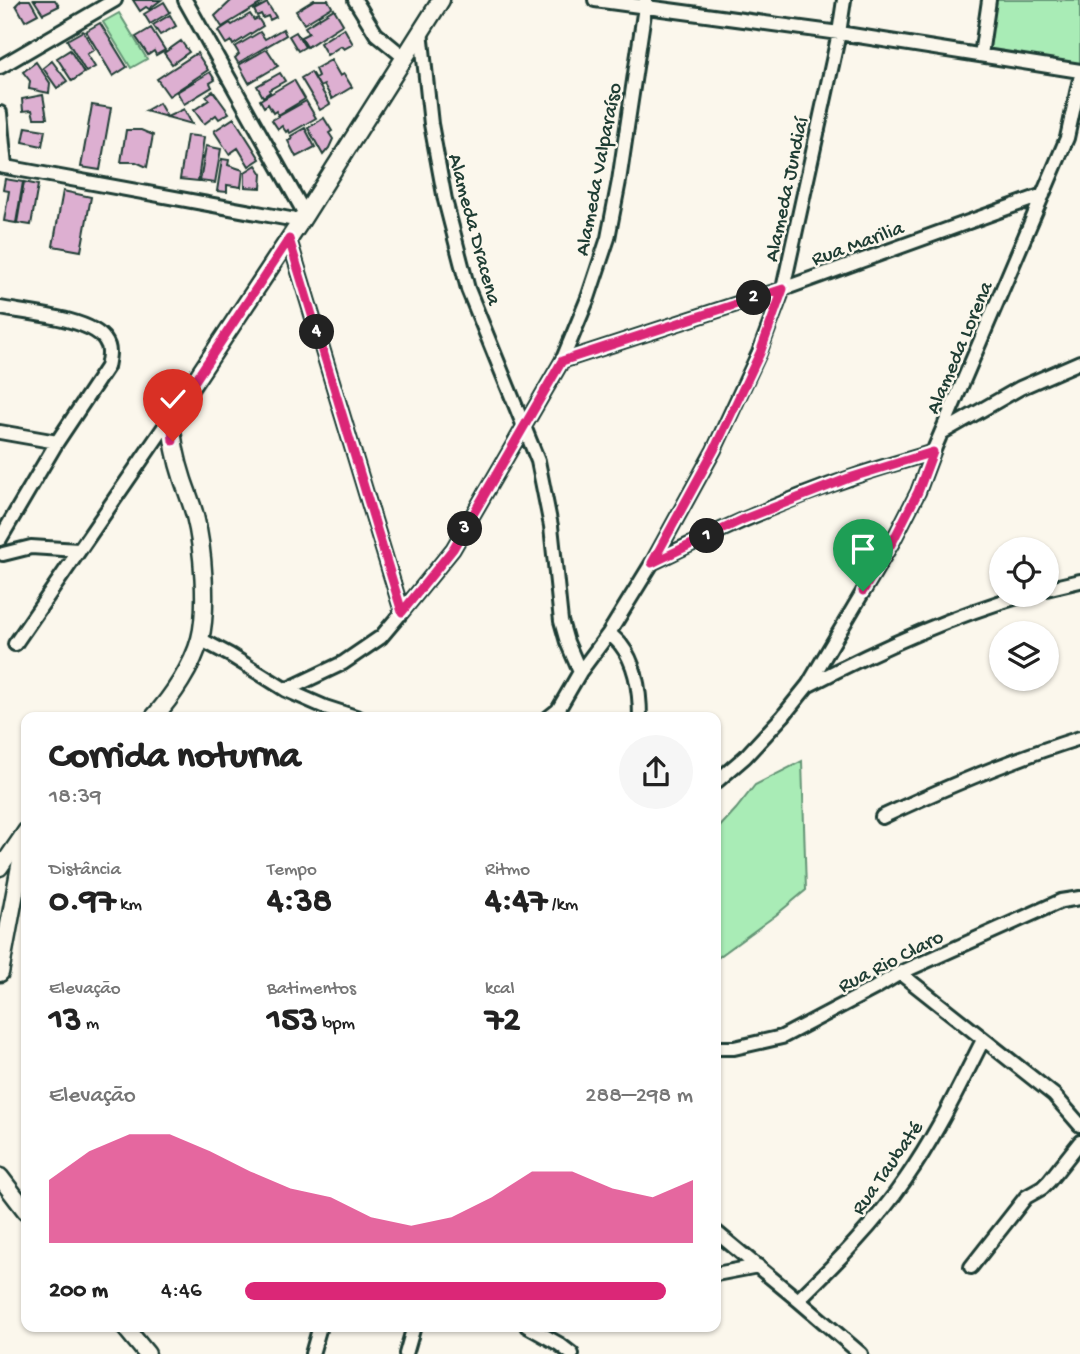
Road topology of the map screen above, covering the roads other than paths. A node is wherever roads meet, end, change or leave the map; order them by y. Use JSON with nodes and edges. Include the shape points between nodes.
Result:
{"nodes":[{"id":1,"x":115,"y":0,"type":"edge"},
{"id":2,"x":185,"y":0,"type":"edge"},
{"id":3,"x":355,"y":0,"type":"edge"},
{"id":4,"x":441,"y":0,"type":"edge"},
{"id":5,"x":595,"y":0,"type":"edge"},
{"id":6,"x":844,"y":0,"type":"edge"},
{"id":7,"x":989,"y":0,"type":"edge"},
{"id":8,"x":645,"y":3,"type":"edge"},
{"id":9,"x":421,"y":31,"type":"junction"},
{"id":10,"x":839,"y":33,"type":"junction"},
{"id":11,"x":982,"y":55,"type":"junction"},
{"id":12,"x":404,"y":57,"type":"junction"},
{"id":13,"x":0,"y":67,"type":"edge"},
{"id":14,"x":1080,"y":72,"type":"edge"},
{"id":15,"x":1080,"y":79,"type":"edge"},
{"id":16,"x":0,"y":113,"type":"edge"},
{"id":17,"x":2,"y":167,"type":"edge"},
{"id":18,"x":1044,"y":195,"type":"junction"},
{"id":19,"x":303,"y":218,"type":"junction"},
{"id":20,"x":289,"y":239,"type":"junction"},
{"id":21,"x":783,"y":289,"type":"junction"},
{"id":22,"x":0,"y":308,"type":"edge"},
{"id":23,"x":562,"y":361,"type":"junction"},
{"id":24,"x":1080,"y":362,"type":"edge"},
{"id":25,"x":171,"y":417,"type":"junction"},
{"id":26,"x":525,"y":427,"type":"junction"},
{"id":27,"x":0,"y":432,"type":"edge"},
{"id":28,"x":942,"y":432,"type":"junction"},
{"id":29,"x":57,"y":442,"type":"junction"},
{"id":30,"x":933,"y":452,"type":"junction"},
{"id":31,"x":0,"y":539,"type":"edge"},
{"id":32,"x":78,"y":550,"type":"junction"},
{"id":33,"x":1,"y":556,"type":"edge"},
{"id":34,"x":652,"y":563,"type":"junction"},
{"id":35,"x":1080,"y":581,"type":"edge"},
{"id":36,"x":1059,"y":586,"type":"edge"},
{"id":37,"x":989,"y":605,"type":"edge"},
{"id":38,"x":402,"y":612,"type":"junction"},
{"id":39,"x":609,"y":633,"type":"junction"},
{"id":40,"x":200,"y":639,"type":"junction"},
{"id":41,"x":15,"y":644,"type":"dead end"},
{"id":42,"x":580,"y":672,"type":"junction"},
{"id":43,"x":808,"y":685,"type":"junction"},
{"id":44,"x":286,"y":690,"type":"junction"},
{"id":45,"x":159,"y":712,"type":"edge"},
{"id":46,"x":339,"y":712,"type":"edge"},
{"id":47,"x":556,"y":712,"type":"edge"},
{"id":48,"x":640,"y":712,"type":"edge"},
{"id":49,"x":1080,"y":738,"type":"edge"},
{"id":50,"x":721,"y":778,"type":"edge"},
{"id":51,"x":882,"y":817,"type":"dead end"},
{"id":52,"x":21,"y":839,"type":"edge"},
{"id":53,"x":21,"y":859,"type":"edge"},
{"id":54,"x":0,"y":868,"type":"edge"},
{"id":55,"x":1080,"y":898,"type":"edge"},
{"id":56,"x":0,"y":973,"type":"edge"},
{"id":57,"x":900,"y":973,"type":"junction"},
{"id":58,"x":983,"y":1040,"type":"junction"},
{"id":59,"x":721,"y":1048,"type":"edge"},
{"id":60,"x":1080,"y":1125,"type":"edge"},
{"id":61,"x":1080,"y":1142,"type":"edge"},
{"id":62,"x":0,"y":1177,"type":"edge"},
{"id":63,"x":21,"y":1204,"type":"edge"},
{"id":64,"x":721,"y":1236,"type":"edge"},
{"id":65,"x":758,"y":1266,"type":"junction"},
{"id":66,"x":971,"y":1267,"type":"dead end"},
{"id":67,"x":721,"y":1273,"type":"edge"},
{"id":68,"x":799,"y":1300,"type":"junction"},
{"id":69,"x":129,"y":1332,"type":"edge"},
{"id":70,"x":318,"y":1332,"type":"edge"},
{"id":71,"x":412,"y":1332,"type":"edge"},
{"id":72,"x":538,"y":1332,"type":"edge"},
{"id":73,"x":147,"y":1354,"type":"edge"},
{"id":74,"x":312,"y":1354,"type":"edge"},
{"id":75,"x":406,"y":1354,"type":"edge"},
{"id":76,"x":572,"y":1354,"type":"edge"},
{"id":77,"x":861,"y":1354,"type":"edge"}],
"edges":[{"from":1,"to":13,"type":"street"},
{"from":2,"to":19,"type":"street"},
{"from":3,"to":12,"type":"street","via":[[376,34]]},
{"from":4,"to":9,"type":"main road"},
{"from":5,"to":8,"type":"street"},
{"from":6,"to":10,"type":"street","name":"Alameda Jundiaí"},
{"from":7,"to":11,"type":"street"},
{"from":8,"to":10,"type":"street"},
{"from":8,"to":23,"type":"street","name":"Alameda Valparaíso","via":[[608,238]]},
{"from":9,"to":12,"type":"main road"},
{"from":9,"to":26,"type":"street","name":"Alameda Dracena","via":[[431,124],[468,289]]},
{"from":10,"to":11,"type":"street"},
{"from":10,"to":21,"type":"street","name":"Alameda Jundiaí"},
{"from":11,"to":14,"type":"street"},
{"from":12,"to":19,"type":"main road"},
{"from":15,"to":18,"type":"street","name":"Alameda Lorena","via":[[1068,138]]},
{"from":16,"to":17,"type":"street"},
{"from":17,"to":19,"type":"street"},
{"from":18,"to":21,"type":"street","name":"Rua Marilia"},
{"from":18,"to":28,"type":"street","name":"Alameda Lorena"},
{"from":19,"to":20,"type":"main road"},
{"from":20,"to":25,"type":"main road"},
{"from":20,"to":38,"type":"street"},
{"from":21,"to":23,"type":"street","name":"Rua Marilia"},
{"from":21,"to":34,"type":"street","name":"Alameda Jundiaí","via":[[760,353],[714,450]]},
{"from":22,"to":29,"type":"street","via":[[77,322],[106,340],[110,353],[107,367]]},
{"from":23,"to":26,"type":"street","name":"Alameda Valparaíso"},
{"from":24,"to":28,"type":"street","via":[[1020,388]]},
{"from":25,"to":32,"type":"street"},
{"from":25,"to":40,"type":"main road","via":[[202,563]]},
{"from":26,"to":38,"type":"street","name":"Alameda Valparaíso","via":[[453,549]]},
{"from":26,"to":42,"type":"street","name":"Alameda Dracena","via":[[538,461],[551,526],[561,621]]},
{"from":27,"to":29,"type":"street"},
{"from":28,"to":30,"type":"street","name":"Alameda Lorena"},
{"from":29,"to":31,"type":"street"},
{"from":30,"to":34,"type":"street","via":[[790,501]]},
{"from":30,"to":43,"type":"street","name":"Alameda Lorena","via":[[893,541]]},
{"from":32,"to":33,"type":"street","via":[[31,547]]},
{"from":32,"to":41,"type":"street"},
{"from":34,"to":39,"type":"street","name":"Alameda Jundiaí"},
{"from":35,"to":36,"type":"street"},
{"from":37,"to":43,"type":"street","via":[[870,653]]},
{"from":38,"to":44,"type":"street","name":"Alameda Valparaíso","via":[[381,637],[343,663]]},
{"from":39,"to":42,"type":"street","name":"Alameda Jundiaí"},
{"from":39,"to":48,"type":"street","via":[[622,646],[634,671]]},
{"from":40,"to":44,"type":"street"},
{"from":40,"to":45,"type":"main road","via":[[187,670]]},
{"from":42,"to":47,"type":"street","name":"Alameda Jundiaí"},
{"from":43,"to":50,"type":"street","name":"Alameda Lorena"},
{"from":44,"to":46,"type":"street"},
{"from":49,"to":51,"type":"street","via":[[993,768]]},
{"from":52,"to":54,"type":"street"},
{"from":53,"to":56,"type":"main road"},
{"from":55,"to":57,"type":"street","name":"Rua Rio Claro","via":[[1060,901]]},
{"from":57,"to":58,"type":"street"},
{"from":57,"to":59,"type":"street","name":"Rua Rio Claro","via":[[782,1037]]},
{"from":58,"to":60,"type":"street","via":[[1054,1095]]},
{"from":58,"to":68,"type":"street","name":"Rua Taubaté","via":[[906,1179],[881,1213]]},
{"from":61,"to":66,"type":"street","via":[[1049,1181],[1026,1197]]},
{"from":62,"to":63,"type":"main road"},
{"from":64,"to":65,"type":"street"},
{"from":65,"to":67,"type":"street"},
{"from":65,"to":68,"type":"street"},
{"from":68,"to":77,"type":"street"},
{"from":69,"to":73,"type":"main road"},
{"from":70,"to":74,"type":"street"},
{"from":71,"to":75,"type":"street"},
{"from":72,"to":76,"type":"street"}]}
